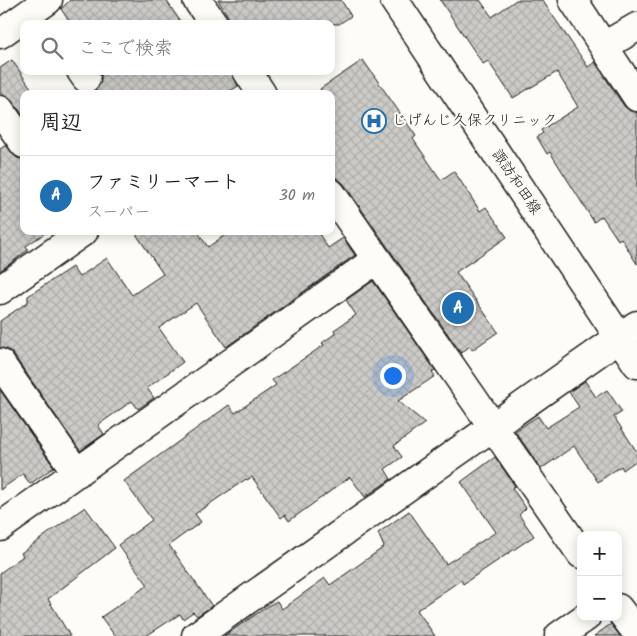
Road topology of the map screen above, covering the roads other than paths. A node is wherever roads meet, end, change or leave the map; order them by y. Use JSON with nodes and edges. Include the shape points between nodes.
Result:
{"nodes":[{"id":1,"x":198,"y":0,"type":"edge"},
{"id":2,"x":394,"y":0,"type":"edge"},
{"id":3,"x":573,"y":0,"type":"edge"},
{"id":4,"x":41,"y":8,"type":"edge"},
{"id":5,"x":22,"y":20,"type":"edge"},
{"id":6,"x":211,"y":20,"type":"edge"},
{"id":7,"x":20,"y":21,"type":"edge"},
{"id":8,"x":637,"y":27,"type":"edge"},
{"id":9,"x":0,"y":34,"type":"edge"},
{"id":10,"x":604,"y":46,"type":"junction"},
{"id":11,"x":250,"y":75,"type":"edge"},
{"id":12,"x":259,"y":90,"type":"edge"},
{"id":13,"x":637,"y":97,"type":"edge"},
{"id":14,"x":0,"y":110,"type":"edge"},
{"id":15,"x":20,"y":138,"type":"edge"},
{"id":16,"x":335,"y":199,"type":"edge"},
{"id":17,"x":78,"y":235,"type":"edge"},
{"id":18,"x":377,"y":259,"type":"junction"},
{"id":19,"x":0,"y":290,"type":"edge"},
{"id":20,"x":628,"y":330,"type":"edge"},
{"id":21,"x":0,"y":363,"type":"edge"},
{"id":22,"x":637,"y":364,"type":"edge"},
{"id":23,"x":493,"y":426,"type":"junction"},
{"id":24,"x":77,"y":473,"type":"junction"},
{"id":25,"x":0,"y":527,"type":"edge"},
{"id":26,"x":577,"y":548,"type":"edge"},
{"id":27,"x":622,"y":613,"type":"edge"},
{"id":28,"x":580,"y":621,"type":"edge"},
{"id":29,"x":637,"y":633,"type":"edge"},
{"id":30,"x":196,"y":636,"type":"edge"},
{"id":31,"x":559,"y":636,"type":"edge"}],
"edges":[{"from":1,"to":6,"type":"street"},
{"from":2,"to":20,"type":"street","name":"諏訪和田線"},
{"from":3,"to":10,"type":"street"},
{"from":4,"to":5,"type":"street"},
{"from":7,"to":9,"type":"street"},
{"from":8,"to":10,"type":"street"},
{"from":10,"to":13,"type":"street"},
{"from":11,"to":12,"type":"street"},
{"from":14,"to":15,"type":"street"},
{"from":16,"to":18,"type":"street"},
{"from":17,"to":19,"type":"street"},
{"from":18,"to":23,"type":"street"},
{"from":18,"to":24,"type":"street"},
{"from":20,"to":22,"type":"street","name":"諏訪和田線"},
{"from":20,"to":23,"type":"street"},
{"from":21,"to":24,"type":"street"},
{"from":23,"to":26,"type":"street"},
{"from":23,"to":30,"type":"street"},
{"from":24,"to":25,"type":"street"},
{"from":27,"to":29,"type":"street"},
{"from":28,"to":31,"type":"street"}]}
